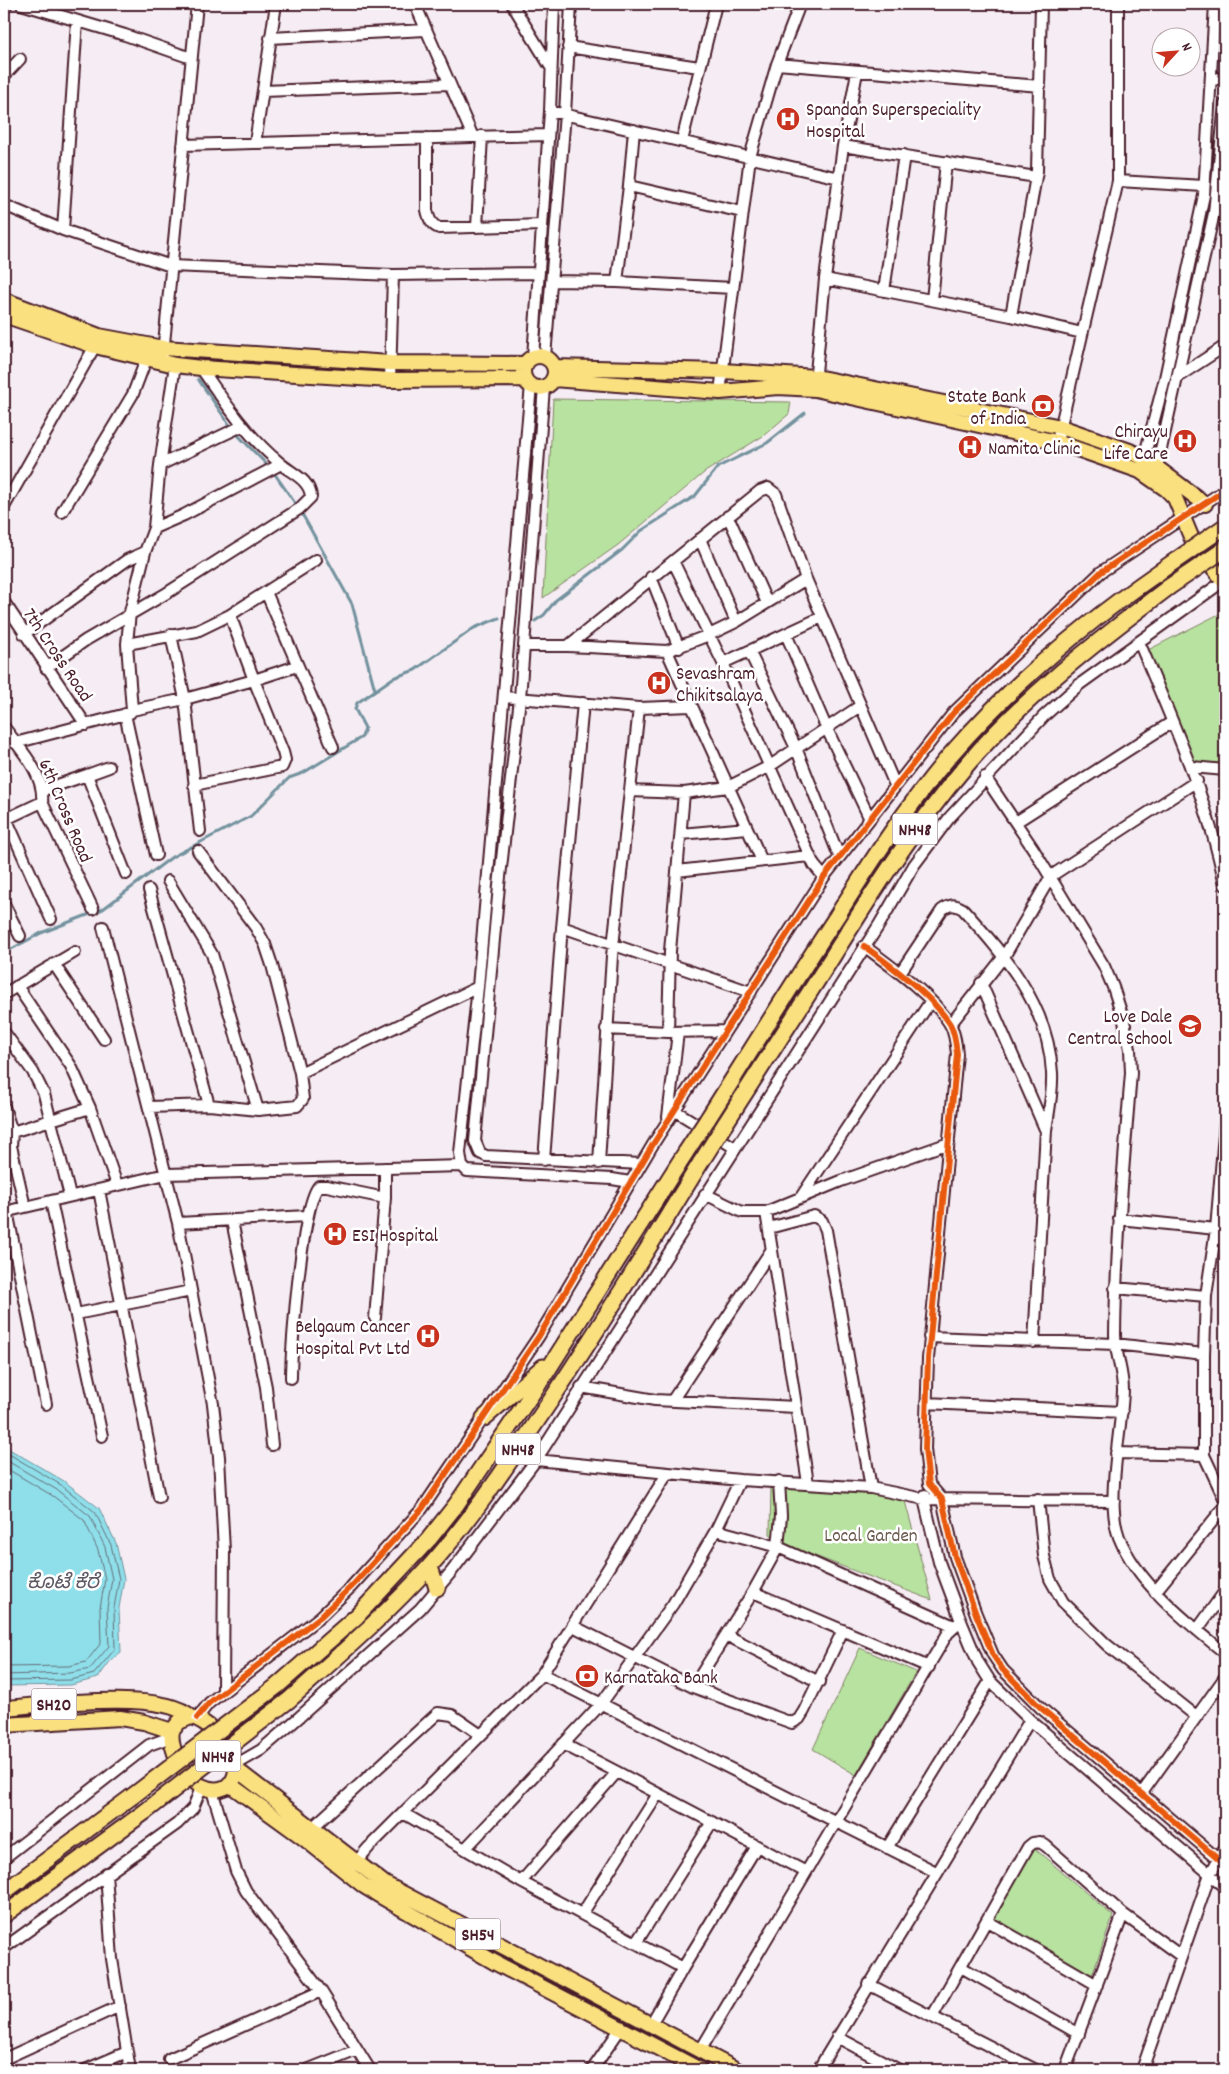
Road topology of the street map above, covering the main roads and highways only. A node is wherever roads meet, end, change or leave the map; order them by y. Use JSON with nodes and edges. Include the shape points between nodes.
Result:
{"nodes":[{"id":1,"x":4,"y":300,"type":"edge"},
{"id":2,"x":4,"y":315,"type":"edge"},
{"id":3,"x":167,"y":358,"type":"junction"},
{"id":4,"x":539,"y":372,"type":"junction"},
{"id":5,"x":815,"y":383,"type":"junction"},
{"id":6,"x":1142,"y":465,"type":"junction"},
{"id":7,"x":1155,"y":473,"type":"junction"},
{"id":8,"x":1205,"y":504,"type":"road end"},
{"id":9,"x":1225,"y":527,"type":"edge"},
{"id":10,"x":1225,"y":549,"type":"edge"},
{"id":11,"x":1224,"y":581,"type":"edge"},
{"id":12,"x":558,"y":1353,"type":"junction"},
{"id":13,"x":484,"y":1418,"type":"road end"},
{"id":14,"x":430,"y":1566,"type":"junction"},
{"id":15,"x":438,"y":1588,"type":"road end"},
{"id":16,"x":4,"y":1708,"type":"edge"},
{"id":17,"x":194,"y":1718,"type":"junction"},
{"id":18,"x":4,"y":1725,"type":"edge"},
{"id":19,"x":171,"y":1734,"type":"junction"},
{"id":20,"x":237,"y":1767,"type":"junction"},
{"id":21,"x":229,"y":1784,"type":"junction"},
{"id":22,"x":351,"y":1868,"type":"junction"},
{"id":23,"x":4,"y":1892,"type":"edge"},
{"id":24,"x":4,"y":1915,"type":"edge"},
{"id":25,"x":425,"y":1915,"type":"junction"},
{"id":26,"x":607,"y":2002,"type":"junction"},
{"id":27,"x":600,"y":2017,"type":"junction"},
{"id":28,"x":730,"y":2069,"type":"edge"},
{"id":29,"x":700,"y":2070,"type":"edge"}],
"edges":[{"from":1,"to":3,"type":"main road","via":[[24,310]]},
{"from":2,"to":3,"type":"main road","via":[[95,346]]},
{"from":3,"to":4,"type":"main road","via":[[390,363]]},
{"from":3,"to":4,"type":"main road","via":[[201,368],[390,380]]},
{"from":4,"to":5,"type":"main road","via":[[722,371]]},
{"from":4,"to":5,"type":"main road","via":[[720,392]]},
{"from":5,"to":6,"type":"main road"},
{"from":5,"to":6,"type":"main road","via":[[1061,427],[1130,451]]},
{"from":6,"to":7,"type":"main road"},
{"from":7,"to":8,"type":"main road"},
{"from":7,"to":11,"type":"main road","via":[[1175,498],[1194,544]]},
{"from":9,"to":12,"type":"highway","number":"NH48","bridge":true,"via":[[1120,598],[993,708],[951,754],[864,873]]},
{"from":10,"to":14,"type":"highway","number":"NH48","bridge":true,"via":[[1168,587],[1064,668],[1015,713],[922,818],[512,1459]]},
{"from":12,"to":13,"type":"highway"},
{"from":12,"to":23,"type":"highway","number":"NH48","bridge":true,"via":[[481,1469],[429,1539],[357,1616],[277,1686]]},
{"from":14,"to":15,"type":"highway"},
{"from":14,"to":24,"type":"highway","number":"NH48","bridge":true,"via":[[362,1635],[289,1700]]},
{"from":16,"to":17,"type":"main road","number":"SH20","via":[[142,1702],[170,1705]]},
{"from":17,"to":19,"type":"main road","via":[[180,1722]]},
{"from":17,"to":20,"type":"main road","via":[[220,1737]]},
{"from":18,"to":19,"type":"main road","number":"SH20","via":[[120,1718],[144,1722]]},
{"from":19,"to":21,"type":"main road","via":[[175,1754],[184,1770],[207,1789]]},
{"from":20,"to":21,"type":"main road"},
{"from":20,"to":22,"type":"main road","number":"SH54","via":[[312,1828]]},
{"from":21,"to":22,"type":"main road","number":"SH54"},
{"from":22,"to":25,"type":"main road","number":"SH54","via":[[385,1884]]},
{"from":25,"to":26,"type":"main road","number":"SH54"},
{"from":25,"to":27,"type":"main road","number":"SH54"},
{"from":26,"to":27,"type":"main road"},
{"from":26,"to":28,"type":"main road","number":"SH54"},
{"from":27,"to":29,"type":"main road","number":"SH54"}]}
